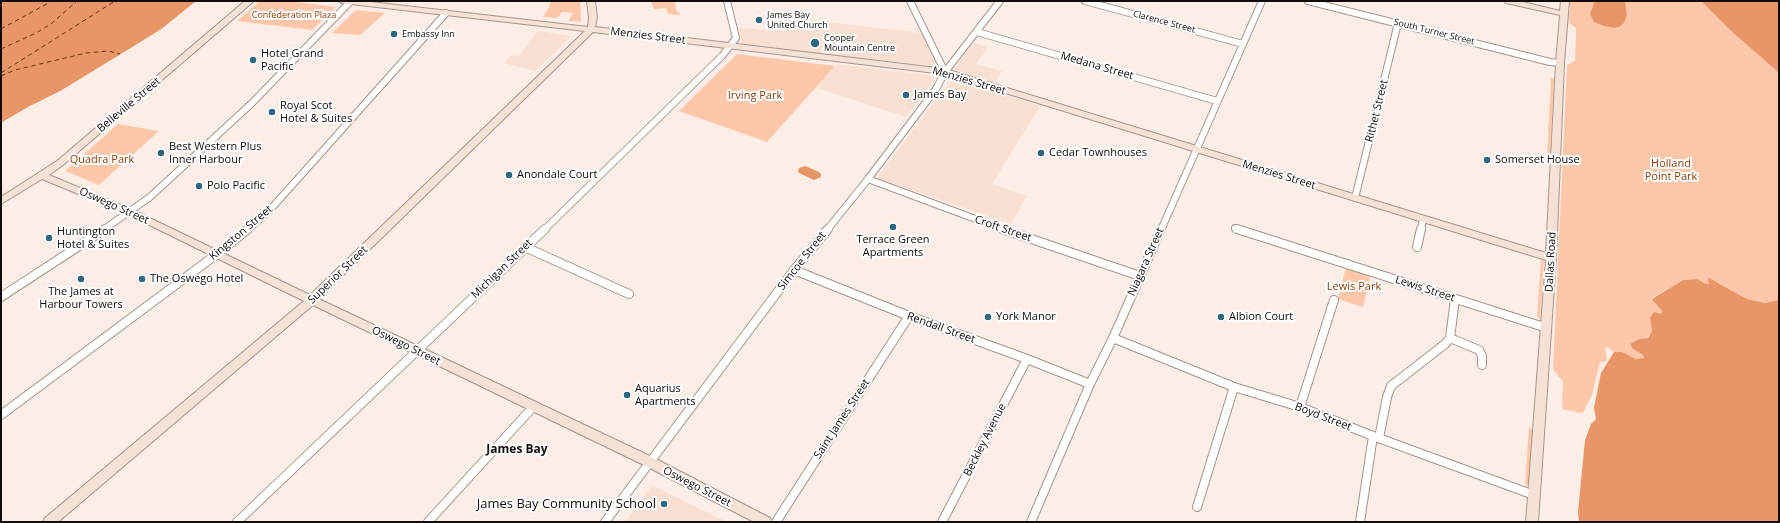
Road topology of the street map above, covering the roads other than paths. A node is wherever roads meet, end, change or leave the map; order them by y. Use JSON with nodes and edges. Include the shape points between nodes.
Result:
{"nodes":[{"id":1,"x":250,"y":1,"type":"edge"},
{"id":2,"x":342,"y":1,"type":"edge"},
{"id":3,"x":591,"y":1,"type":"edge"},
{"id":4,"x":727,"y":1,"type":"edge"},
{"id":5,"x":910,"y":1,"type":"edge"},
{"id":6,"x":1000,"y":1,"type":"edge"},
{"id":7,"x":1086,"y":1,"type":"edge"},
{"id":8,"x":1262,"y":1,"type":"edge"},
{"id":9,"x":1308,"y":1,"type":"edge"},
{"id":10,"x":1509,"y":1,"type":"edge"},
{"id":11,"x":1565,"y":1,"type":"edge"},
{"id":12,"x":350,"y":2,"type":"edge"},
{"id":13,"x":446,"y":13,"type":"junction"},
{"id":14,"x":1564,"y":14,"type":"junction"},
{"id":15,"x":1398,"y":23,"type":"junction"},
{"id":16,"x":591,"y":29,"type":"junction"},
{"id":17,"x":977,"y":32,"type":"junction"},
{"id":18,"x":1243,"y":44,"type":"junction"},
{"id":19,"x":731,"y":46,"type":"junction"},
{"id":20,"x":1560,"y":63,"type":"junction"},
{"id":21,"x":945,"y":72,"type":"junction"},
{"id":22,"x":1217,"y":101,"type":"junction"},
{"id":23,"x":1196,"y":151,"type":"junction"},
{"id":24,"x":43,"y":176,"type":"junction"},
{"id":25,"x":868,"y":179,"type":"junction"},
{"id":26,"x":1355,"y":198,"type":"junction"},
{"id":27,"x":1,"y":201,"type":"edge"},
{"id":28,"x":130,"y":212,"type":"junction"},
{"id":29,"x":1423,"y":219,"type":"junction"},
{"id":30,"x":1235,"y":228,"type":"dead end"},
{"id":31,"x":525,"y":247,"type":"junction"},
{"id":32,"x":1417,"y":247,"type":"dead end"},
{"id":33,"x":217,"y":254,"type":"junction"},
{"id":34,"x":1551,"y":258,"type":"junction"},
{"id":35,"x":794,"y":270,"type":"junction"},
{"id":36,"x":1140,"y":276,"type":"junction"},
{"id":37,"x":629,"y":294,"type":"dead end"},
{"id":38,"x":1,"y":297,"type":"edge"},
{"id":39,"x":1455,"y":299,"type":"junction"},
{"id":40,"x":312,"y":300,"type":"junction"},
{"id":41,"x":1334,"y":300,"type":"dead end"},
{"id":42,"x":909,"y":316,"type":"junction"},
{"id":43,"x":1546,"y":328,"type":"junction"},
{"id":44,"x":1113,"y":338,"type":"junction"},
{"id":45,"x":1450,"y":338,"type":"junction"},
{"id":46,"x":416,"y":351,"type":"junction"},
{"id":47,"x":1027,"y":359,"type":"junction"},
{"id":48,"x":1482,"y":365,"type":"dead end"},
{"id":49,"x":1090,"y":384,"type":"junction"},
{"id":50,"x":1234,"y":387,"type":"junction"},
{"id":51,"x":533,"y":407,"type":"junction"},
{"id":52,"x":1300,"y":407,"type":"junction"},
{"id":53,"x":2,"y":413,"type":"edge"},
{"id":54,"x":1376,"y":437,"type":"junction"},
{"id":55,"x":650,"y":462,"type":"junction"},
{"id":56,"x":1534,"y":495,"type":"junction"},
{"id":57,"x":1197,"y":506,"type":"dead end"},
{"id":58,"x":1034,"y":521,"type":"edge"},
{"id":59,"x":49,"y":522,"type":"edge"},
{"id":60,"x":237,"y":522,"type":"edge"},
{"id":61,"x":428,"y":522,"type":"edge"},
{"id":62,"x":605,"y":522,"type":"edge"},
{"id":63,"x":766,"y":522,"type":"edge"},
{"id":64,"x":776,"y":522,"type":"edge"},
{"id":65,"x":942,"y":522,"type":"edge"},
{"id":66,"x":1360,"y":522,"type":"edge"},
{"id":67,"x":1532,"y":522,"type":"edge"}],
"edges":[{"from":1,"to":24,"type":"street","name":"Belleville Street"},
{"from":2,"to":12,"type":"street","name":"Menzies Street"},
{"from":3,"to":16,"type":"street"},
{"from":4,"to":19,"type":"street","via":[[736,38]]},
{"from":5,"to":21,"type":"street"},
{"from":6,"to":17,"type":"street","name":"Simcoe Street"},
{"from":7,"to":18,"type":"street","name":"Clarence Street"},
{"from":8,"to":18,"type":"street","name":"Niagara Street"},
{"from":9,"to":15,"type":"street","name":"South Turner Street"},
{"from":10,"to":14,"type":"street"},
{"from":11,"to":14,"type":"street","name":"Dallas Road"},
{"from":12,"to":13,"type":"street","name":"Menzies Street"},
{"from":12,"to":28,"type":"street","via":[[252,103],[150,197]]},
{"from":13,"to":16,"type":"street","name":"Menzies Street"},
{"from":13,"to":33,"type":"street","name":"Kingston Street","via":[[269,211]]},
{"from":14,"to":20,"type":"street","name":"Dallas Road"},
{"from":15,"to":20,"type":"street","name":"South Turner Street"},
{"from":15,"to":26,"type":"street","name":"Rithet Street"},
{"from":16,"to":19,"type":"street","name":"Menzies Street"},
{"from":16,"to":40,"type":"street","name":"Superior Street"},
{"from":17,"to":21,"type":"street","name":"Simcoe Street"},
{"from":17,"to":22,"type":"street","name":"Medana Street"},
{"from":18,"to":22,"type":"street","name":"Niagara Street"},
{"from":19,"to":21,"type":"street","name":"Menzies Street"},
{"from":19,"to":31,"type":"street","name":"Michigan Street"},
{"from":20,"to":34,"type":"street","name":"Dallas Road"},
{"from":21,"to":23,"type":"street","name":"Menzies Street"},
{"from":21,"to":25,"type":"street","name":"Simcoe Street","via":[[936,89]]},
{"from":22,"to":23,"type":"street","name":"Niagara Street"},
{"from":23,"to":26,"type":"street","name":"Menzies Street"},
{"from":23,"to":36,"type":"street","name":"Niagara Street"},
{"from":24,"to":27,"type":"street","name":"Belleville Street"},
{"from":24,"to":28,"type":"street","name":"Oswego Street"},
{"from":25,"to":35,"type":"street","name":"Simcoe Street"},
{"from":25,"to":36,"type":"street","name":"Croft Street"},
{"from":26,"to":29,"type":"street","name":"Menzies Street"},
{"from":28,"to":33,"type":"street","name":"Oswego Street"},
{"from":28,"to":38,"type":"street"},
{"from":29,"to":32,"type":"street"},
{"from":29,"to":34,"type":"street","name":"Menzies Street"},
{"from":30,"to":39,"type":"street","name":"Lewis Street"},
{"from":31,"to":37,"type":"street"},
{"from":31,"to":46,"type":"street","name":"Michigan Street"},
{"from":33,"to":40,"type":"street","name":"Oswego Street"},
{"from":33,"to":53,"type":"street","name":"Kingston Street"},
{"from":34,"to":43,"type":"street","name":"Dallas Road"},
{"from":35,"to":42,"type":"street","name":"Rendall Street"},
{"from":35,"to":55,"type":"street","name":"Simcoe Street"},
{"from":36,"to":44,"type":"street","name":"Niagara Street"},
{"from":39,"to":43,"type":"street","name":"Lewis Street"},
{"from":39,"to":45,"type":"street"},
{"from":40,"to":46,"type":"street","name":"Oswego Street"},
{"from":40,"to":59,"type":"street","name":"Superior Street"},
{"from":41,"to":52,"type":"street"},
{"from":42,"to":47,"type":"street","name":"Rendall Street"},
{"from":42,"to":64,"type":"street","name":"Saint James Street"},
{"from":43,"to":56,"type":"street","name":"Dallas Road"},
{"from":44,"to":49,"type":"street","name":"Niagara Street"},
{"from":44,"to":50,"type":"street","name":"Boyd Street"},
{"from":45,"to":48,"type":"street","via":[[1479,350]]},
{"from":45,"to":54,"type":"street","via":[[1391,386]]},
{"from":46,"to":51,"type":"street","name":"Oswego Street"},
{"from":46,"to":60,"type":"street","name":"Michigan Street"},
{"from":47,"to":49,"type":"street","name":"Rendall Street"},
{"from":47,"to":65,"type":"street","name":"Beckley Avenue"},
{"from":49,"to":58,"type":"street","name":"Niagara Street"},
{"from":50,"to":52,"type":"street","name":"Boyd Street"},
{"from":50,"to":57,"type":"street"},
{"from":51,"to":55,"type":"street","name":"Oswego Street"},
{"from":51,"to":61,"type":"street"},
{"from":52,"to":54,"type":"street","name":"Boyd Street"},
{"from":54,"to":56,"type":"street","name":"Boyd Street"},
{"from":54,"to":66,"type":"street"},
{"from":55,"to":62,"type":"street","name":"Simcoe Street"},
{"from":55,"to":63,"type":"street","name":"Oswego Street"},
{"from":56,"to":67,"type":"street","name":"Dallas Road"}]}
